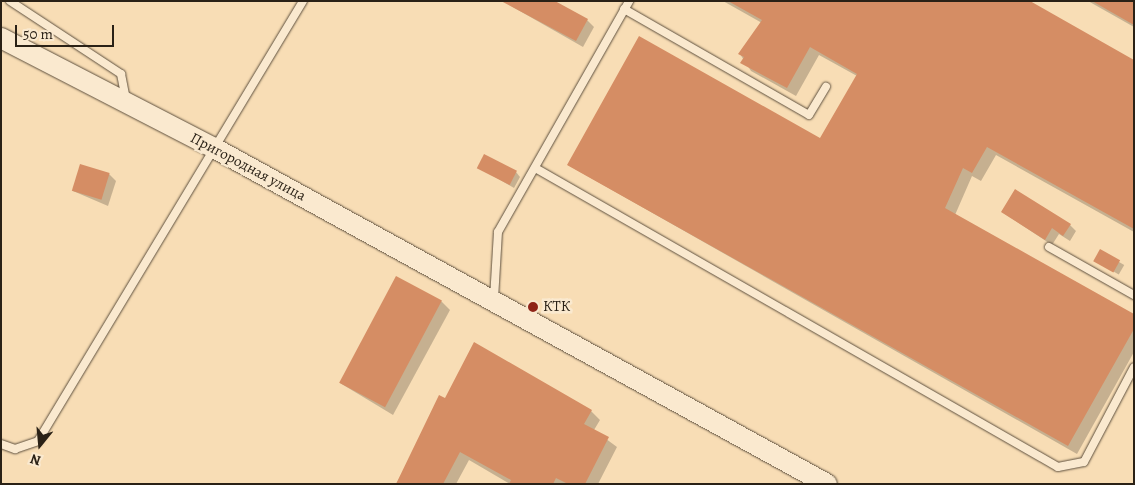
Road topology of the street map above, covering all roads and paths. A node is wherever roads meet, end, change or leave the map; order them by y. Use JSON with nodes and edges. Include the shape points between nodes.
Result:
{"nodes":[{"id":1,"x":10,"y":1,"type":"edge"},
{"id":2,"x":303,"y":1,"type":"edge"},
{"id":3,"x":629,"y":1,"type":"edge"},
{"id":4,"x":624,"y":9,"type":"junction"},
{"id":5,"x":1,"y":38,"type":"edge"},
{"id":6,"x":826,"y":87,"type":"dead end"},
{"id":7,"x":127,"y":103,"type":"junction"},
{"id":8,"x":214,"y":148,"type":"junction"},
{"id":9,"x":537,"y":169,"type":"junction"},
{"id":10,"x":1049,"y":247,"type":"dead end"},
{"id":11,"x":1134,"y":295,"type":"edge"},
{"id":12,"x":494,"y":299,"type":"junction"},
{"id":13,"x":1134,"y":368,"type":"edge"},
{"id":14,"x":1,"y":444,"type":"edge"},
{"id":15,"x":827,"y":484,"type":"edge"}],
"edges":[{"from":1,"to":7,"type":"lane","via":[[121,74]]},
{"from":2,"to":8,"type":"lane"},
{"from":3,"to":4,"type":"lane"},
{"from":4,"to":6,"type":"lane","via":[[809,115]]},
{"from":4,"to":9,"type":"lane"},
{"from":5,"to":7,"type":"street","name":"Пригородная улица"},
{"from":7,"to":8,"type":"street","name":"Пригородная улица"},
{"from":8,"to":12,"type":"street","name":"Пригородная улица"},
{"from":8,"to":14,"type":"lane","via":[[38,441],[15,449]]},
{"from":9,"to":12,"type":"lane","via":[[498,232]]},
{"from":9,"to":13,"type":"lane","via":[[1058,467],[1084,462]]},
{"from":10,"to":11,"type":"lane"},
{"from":12,"to":15,"type":"street","name":"Пригородная улица"}]}
